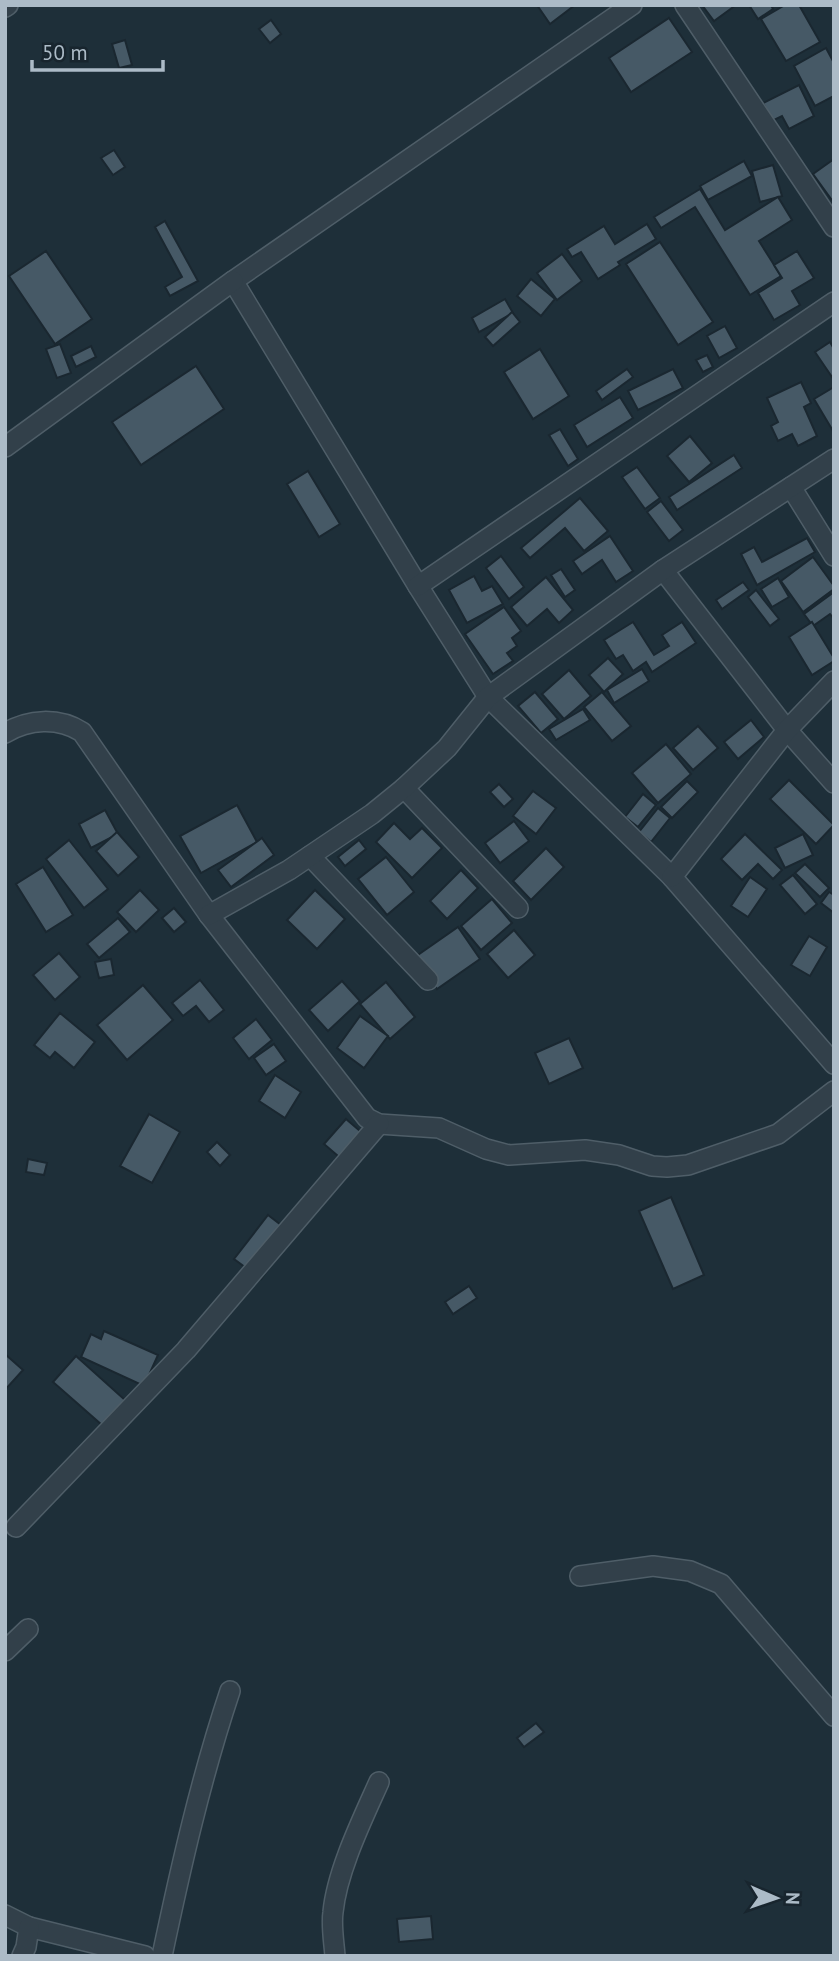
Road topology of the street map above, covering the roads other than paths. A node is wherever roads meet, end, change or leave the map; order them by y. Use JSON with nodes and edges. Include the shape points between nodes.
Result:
{"nodes":[{"id":1,"x":632,"y":5,"type":"edge"},
{"id":2,"x":685,"y":5,"type":"edge"},
{"id":3,"x":834,"y":227,"type":"edge"},
{"id":4,"x":233,"y":281,"type":"junction"},
{"id":5,"x":834,"y":302,"type":"edge"},
{"id":6,"x":5,"y":447,"type":"edge"},
{"id":7,"x":834,"y":459,"type":"edge"},
{"id":8,"x":791,"y":487,"type":"junction"},
{"id":9,"x":834,"y":556,"type":"edge"},
{"id":10,"x":663,"y":570,"type":"junction"},
{"id":11,"x":418,"y":586,"type":"junction"},
{"id":12,"x":834,"y":681,"type":"edge"},
{"id":13,"x":488,"y":697,"type":"junction"},
{"id":14,"x":787,"y":730,"type":"junction"},
{"id":15,"x":5,"y":733,"type":"edge"},
{"id":16,"x":834,"y":783,"type":"edge"},
{"id":17,"x":404,"y":788,"type":"junction"},
{"id":18,"x":310,"y":856,"type":"junction"},
{"id":19,"x":672,"y":877,"type":"junction"},
{"id":20,"x":518,"y":908,"type":"dead end"},
{"id":21,"x":209,"y":915,"type":"junction"},
{"id":22,"x":428,"y":980,"type":"dead end"},
{"id":23,"x":834,"y":1065,"type":"edge"},
{"id":24,"x":834,"y":1091,"type":"edge"},
{"id":25,"x":379,"y":1124,"type":"junction"},
{"id":26,"x":16,"y":1527,"type":"dead end"},
{"id":27,"x":580,"y":1576,"type":"dead end"},
{"id":28,"x":29,"y":1629,"type":"dead end"},
{"id":29,"x":5,"y":1651,"type":"edge"},
{"id":30,"x":230,"y":1691,"type":"dead end"},
{"id":31,"x":834,"y":1716,"type":"edge"},
{"id":32,"x":379,"y":1782,"type":"dead end"},
{"id":33,"x":5,"y":1915,"type":"edge"},
{"id":34,"x":29,"y":1927,"type":"junction"},
{"id":35,"x":22,"y":1956,"type":"edge"},
{"id":36,"x":145,"y":1956,"type":"edge"},
{"id":37,"x":162,"y":1956,"type":"edge"},
{"id":38,"x":335,"y":1956,"type":"edge"}],
"edges":[{"from":1,"to":4,"type":"street"},
{"from":2,"to":3,"type":"street"},
{"from":4,"to":6,"type":"street"},
{"from":4,"to":11,"type":"street"},
{"from":5,"to":11,"type":"street"},
{"from":7,"to":8,"type":"street"},
{"from":8,"to":9,"type":"street"},
{"from":8,"to":10,"type":"street"},
{"from":10,"to":13,"type":"street"},
{"from":10,"to":14,"type":"street"},
{"from":11,"to":13,"type":"street"},
{"from":12,"to":14,"type":"street"},
{"from":13,"to":17,"type":"street","via":[[447,748]]},
{"from":13,"to":19,"type":"street"},
{"from":14,"to":16,"type":"street"},
{"from":14,"to":19,"type":"street"},
{"from":15,"to":21,"type":"street","via":[[51,720],[82,732]]},
{"from":17,"to":18,"type":"street"},
{"from":17,"to":20,"type":"street"},
{"from":18,"to":21,"type":"street"},
{"from":18,"to":22,"type":"street"},
{"from":19,"to":23,"type":"street"},
{"from":21,"to":25,"type":"street","via":[[367,1118]]},
{"from":24,"to":25,"type":"street","via":[[778,1134],[688,1165],[667,1167],[585,1150],[509,1155],[439,1128]]},
{"from":25,"to":26,"type":"street","via":[[186,1350]]},
{"from":27,"to":31,"type":"street","via":[[653,1566],[690,1571],[721,1584]]},
{"from":28,"to":29,"type":"street"},
{"from":30,"to":37,"type":"street","via":[[183,1857]]},
{"from":32,"to":38,"type":"street","via":[[335,1895]]},
{"from":33,"to":34,"type":"street"},
{"from":34,"to":35,"type":"street"},
{"from":34,"to":36,"type":"street"}]}
